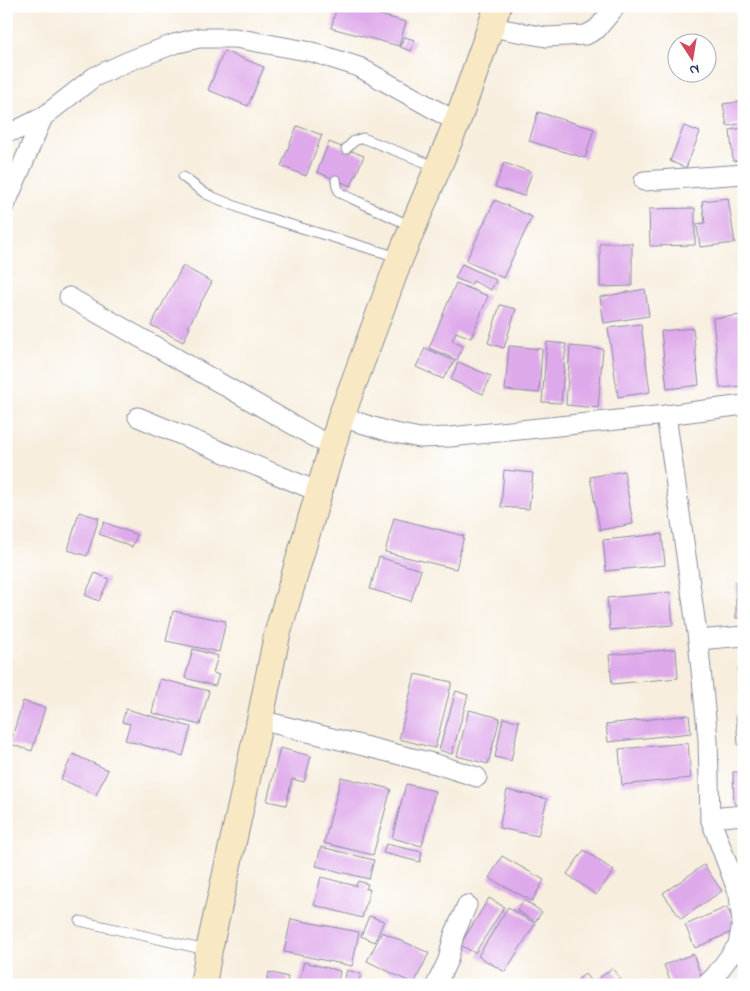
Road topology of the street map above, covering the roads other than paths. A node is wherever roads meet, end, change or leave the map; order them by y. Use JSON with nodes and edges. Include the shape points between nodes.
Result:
{"nodes":[{"id":1,"x":616,"y":6,"type":"edge"},
{"id":2,"x":495,"y":16,"type":"edge"},
{"id":3,"x":43,"y":117,"type":"junction"},
{"id":4,"x":457,"y":122,"type":"junction"},
{"id":5,"x":6,"y":132,"type":"edge"},
{"id":6,"x":346,"y":149,"type":"dead end"},
{"id":7,"x":438,"y":167,"type":"junction"},
{"id":8,"x":744,"y":174,"type":"edge"},
{"id":9,"x":183,"y":177,"type":"dead end"},
{"id":10,"x":336,"y":180,"type":"dead end"},
{"id":11,"x":644,"y":180,"type":"dead end"},
{"id":12,"x":6,"y":203,"type":"edge"},
{"id":13,"x":414,"y":227,"type":"junction"},
{"id":14,"x":400,"y":258,"type":"junction"},
{"id":15,"x":69,"y":296,"type":"dead end"},
{"id":16,"x":744,"y":405,"type":"edge"},
{"id":17,"x":666,"y":415,"type":"junction"},
{"id":18,"x":138,"y":417,"type":"dead end"},
{"id":19,"x":341,"y":417,"type":"junction"},
{"id":20,"x":332,"y":447,"type":"junction"},
{"id":21,"x":319,"y":492,"type":"junction"},
{"id":22,"x":744,"y":636,"type":"edge"},
{"id":23,"x":698,"y":640,"type":"junction"},
{"id":24,"x":260,"y":720,"type":"junction"},
{"id":25,"x":477,"y":777,"type":"dead end"},
{"id":26,"x":744,"y":815,"type":"edge"},
{"id":27,"x":710,"y":818,"type":"junction"},
{"id":28,"x":467,"y":906,"type":"dead end"},
{"id":29,"x":80,"y":921,"type":"dead end"},
{"id":30,"x":209,"y":950,"type":"junction"},
{"id":31,"x":203,"y":985,"type":"edge"},
{"id":32,"x":436,"y":985,"type":"edge"},
{"id":33,"x":706,"y":985,"type":"edge"}],
"edges":[{"from":1,"to":2,"type":"street","via":[[597,29],[586,35],[546,37]]},
{"from":2,"to":4,"type":"main road"},
{"from":3,"to":4,"type":"street","via":[[94,77],[129,61],[199,38],[235,38],[312,52],[359,67]]},
{"from":3,"to":5,"type":"street"},
{"from":3,"to":12,"type":"street"},
{"from":4,"to":7,"type":"main road"},
{"from":6,"to":7,"type":"lane","via":[[363,138]]},
{"from":7,"to":13,"type":"main road"},
{"from":8,"to":11,"type":"street"},
{"from":9,"to":14,"type":"lane","via":[[206,194],[252,213]]},
{"from":10,"to":13,"type":"lane","via":[[340,194]]},
{"from":13,"to":14,"type":"main road"},
{"from":14,"to":19,"type":"main road"},
{"from":15,"to":20,"type":"street"},
{"from":16,"to":17,"type":"street"},
{"from":17,"to":19,"type":"street","via":[[420,438]]},
{"from":17,"to":23,"type":"street"},
{"from":18,"to":21,"type":"street"},
{"from":19,"to":20,"type":"main road"},
{"from":20,"to":21,"type":"main road"},
{"from":21,"to":24,"type":"main road","via":[[277,635]]},
{"from":22,"to":23,"type":"street"},
{"from":23,"to":27,"type":"street","via":[[708,739]]},
{"from":24,"to":25,"type":"street"},
{"from":24,"to":30,"type":"main road"},
{"from":26,"to":27,"type":"street"},
{"from":27,"to":33,"type":"street","via":[[739,895],[742,923],[738,945]]},
{"from":28,"to":32,"type":"street"},
{"from":29,"to":30,"type":"lane"},
{"from":30,"to":31,"type":"main road"}]}
